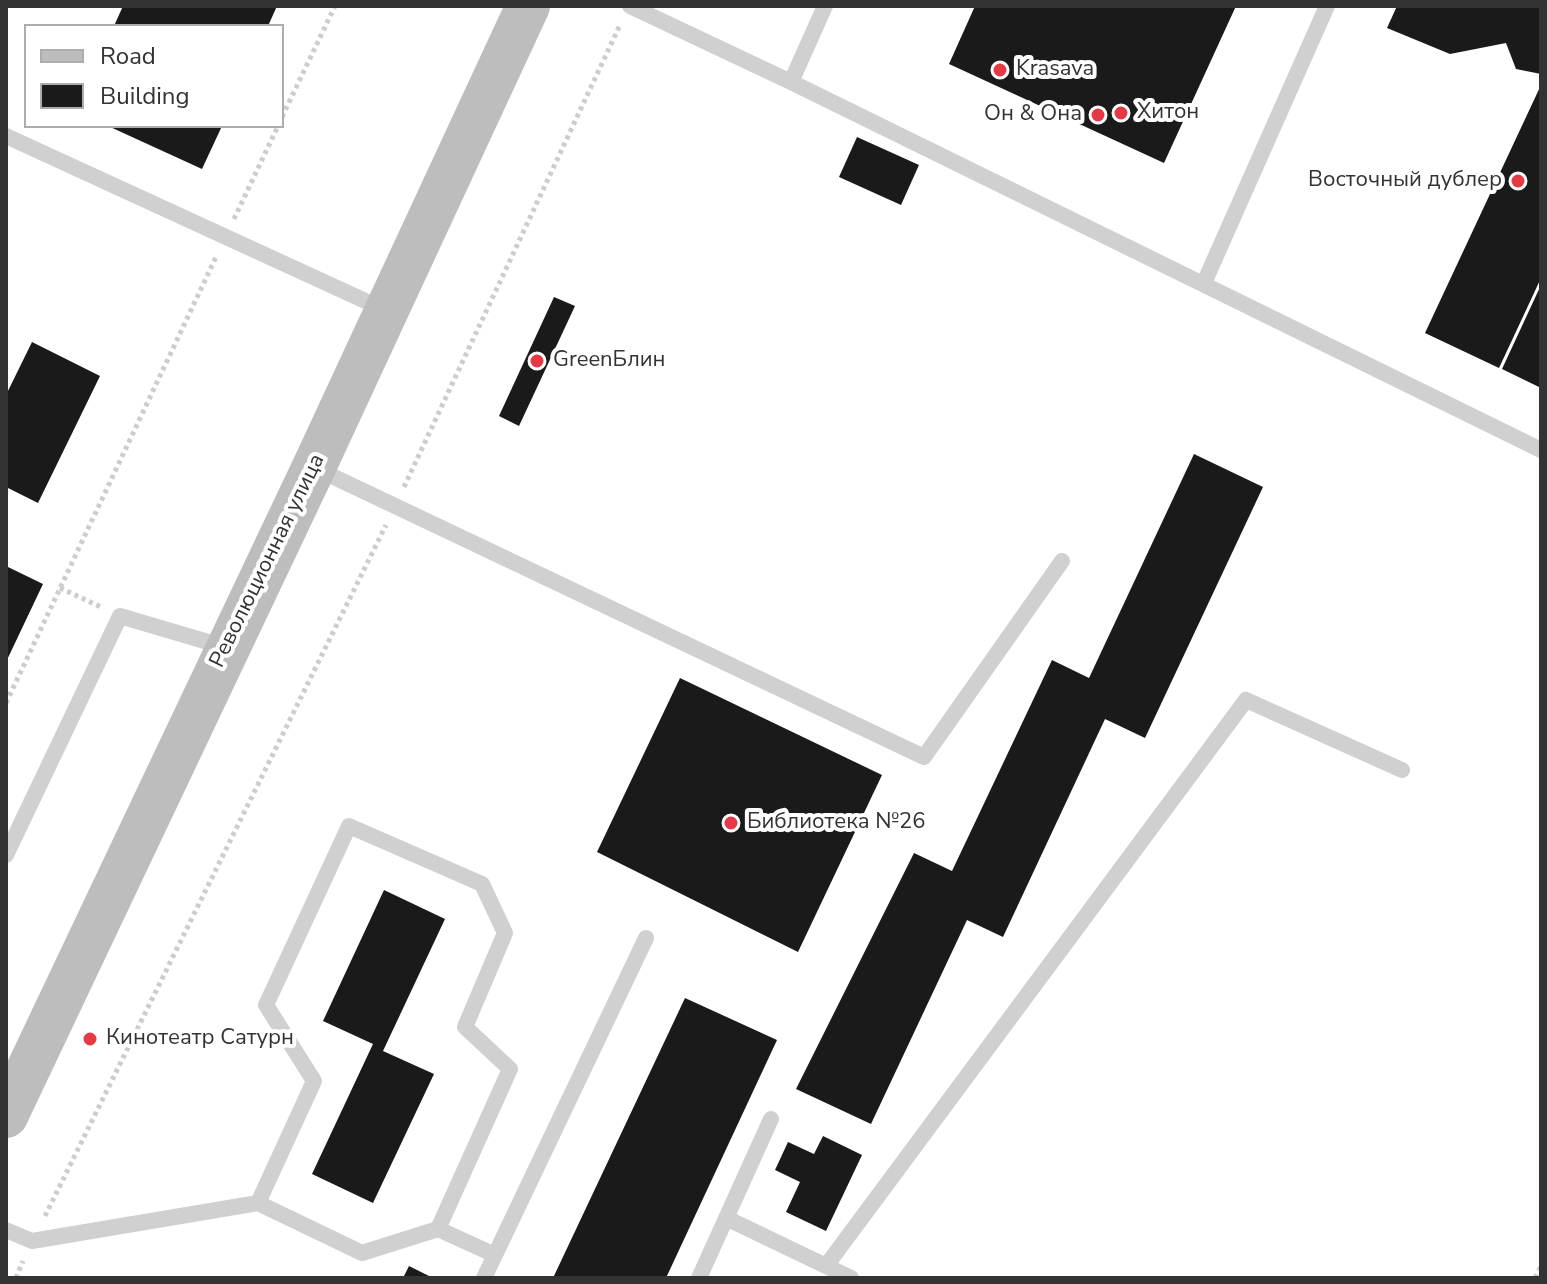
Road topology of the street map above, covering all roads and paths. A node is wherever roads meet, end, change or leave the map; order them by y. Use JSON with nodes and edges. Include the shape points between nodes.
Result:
{"nodes":[{"id":1,"x":335,"y":6,"type":"edge"},
{"id":2,"x":528,"y":6,"type":"edge"},
{"id":3,"x":825,"y":6,"type":"edge"},
{"id":4,"x":1327,"y":6,"type":"edge"},
{"id":5,"x":626,"y":13,"type":"edge"},
{"id":6,"x":791,"y":82,"type":"junction"},
{"id":7,"x":284,"y":113,"type":"edge"},
{"id":8,"x":277,"y":128,"type":"edge"},
{"id":9,"x":6,"y":136,"type":"edge"},
{"id":10,"x":225,"y":238,"type":"junction"},
{"id":11,"x":1204,"y":283,"type":"junction"},
{"id":12,"x":386,"y":310,"type":"junction"},
{"id":13,"x":1541,"y":450,"type":"edge"},
{"id":14,"x":314,"y":467,"type":"junction"},
{"id":15,"x":396,"y":505,"type":"junction"},
{"id":16,"x":1062,"y":561,"type":"dead end"},
{"id":17,"x":60,"y":588,"type":"junction"},
{"id":18,"x":120,"y":616,"type":"junction"},
{"id":19,"x":227,"y":647,"type":"junction"},
{"id":20,"x":6,"y":703,"type":"edge"},
{"id":21,"x":1402,"y":770,"type":"dead end"},
{"id":22,"x":6,"y":855,"type":"edge"},
{"id":23,"x":646,"y":938,"type":"dead end"},
{"id":24,"x":6,"y":1116,"type":"edge"},
{"id":25,"x":771,"y":1119,"type":"dead end"},
{"id":26,"x":258,"y":1203,"type":"junction"},
{"id":27,"x":726,"y":1218,"type":"junction"},
{"id":28,"x":438,"y":1229,"type":"junction"},
{"id":29,"x":6,"y":1230,"type":"edge"},
{"id":30,"x":32,"y":1241,"type":"junction"},
{"id":31,"x":495,"y":1255,"type":"junction"},
{"id":32,"x":826,"y":1266,"type":"junction"},
{"id":33,"x":1541,"y":1266,"type":"edge"},
{"id":34,"x":16,"y":1278,"type":"edge"},
{"id":35,"x":484,"y":1278,"type":"edge"},
{"id":36,"x":699,"y":1278,"type":"edge"},
{"id":37,"x":851,"y":1278,"type":"edge"},
{"id":38,"x":1535,"y":1278,"type":"edge"}],
"edges":[{"from":1,"to":7,"type":"path"},
{"from":2,"to":12,"type":"main road","name":"Революционная улица"},
{"from":3,"to":6,"type":"lane"},
{"from":4,"to":11,"type":"lane"},
{"from":5,"to":6,"type":"lane"},
{"from":5,"to":15,"type":"path"},
{"from":6,"to":11,"type":"lane"},
{"from":8,"to":10,"type":"path"},
{"from":9,"to":10,"type":"lane"},
{"from":10,"to":12,"type":"lane"},
{"from":10,"to":17,"type":"path"},
{"from":11,"to":13,"type":"lane"},
{"from":12,"to":14,"type":"main road","name":"Революционная улица"},
{"from":14,"to":15,"type":"lane"},
{"from":14,"to":19,"type":"main road","name":"Революционная улица"},
{"from":15,"to":16,"type":"lane","via":[[924,757]]},
{"from":15,"to":30,"type":"path"},
{"from":17,"to":18,"type":"path"},
{"from":17,"to":20,"type":"path"},
{"from":18,"to":19,"type":"lane"},
{"from":18,"to":22,"type":"lane"},
{"from":19,"to":24,"type":"main road","name":"Революционная улица"},
{"from":21,"to":32,"type":"lane","via":[[1246,700]]},
{"from":23,"to":31,"type":"lane"},
{"from":25,"to":27,"type":"lane"},
{"from":26,"to":28,"type":"lane","via":[[362,1253]]},
{"from":26,"to":28,"type":"lane","via":[[314,1081],[266,1005],[349,826],[482,884],[505,933],[465,1027],[510,1069]]},
{"from":26,"to":30,"type":"lane"},
{"from":27,"to":32,"type":"lane"},
{"from":27,"to":36,"type":"lane"},
{"from":28,"to":31,"type":"lane"},
{"from":29,"to":30,"type":"lane"},
{"from":30,"to":34,"type":"path"},
{"from":31,"to":35,"type":"lane"},
{"from":32,"to":37,"type":"lane"},
{"from":33,"to":38,"type":"path"}]}
